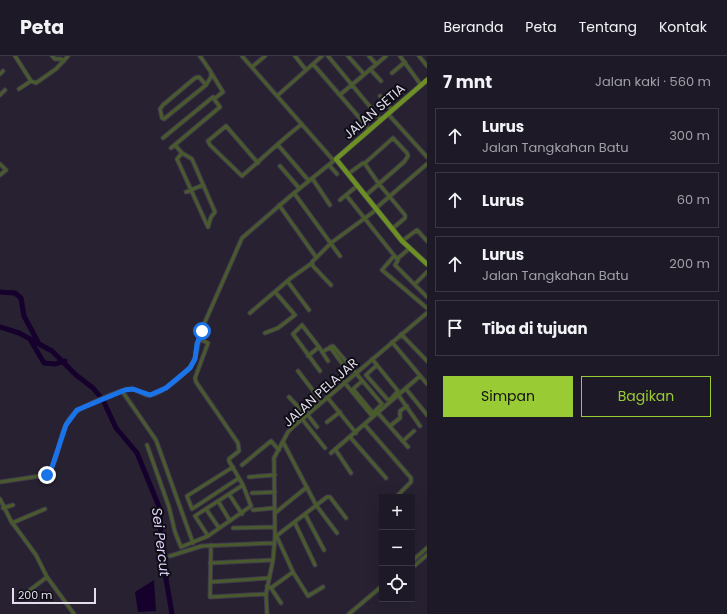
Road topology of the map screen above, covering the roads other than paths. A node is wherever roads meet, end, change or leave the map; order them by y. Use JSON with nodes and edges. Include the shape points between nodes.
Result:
{"nodes":[{"id":1,"x":15,"y":56,"type":"edge"},
{"id":2,"x":52,"y":56,"type":"edge"},
{"id":3,"x":68,"y":56,"type":"edge"},
{"id":4,"x":200,"y":56,"type":"edge"},
{"id":5,"x":242,"y":56,"type":"edge"},
{"id":6,"x":265,"y":56,"type":"edge"},
{"id":7,"x":295,"y":56,"type":"edge"},
{"id":8,"x":322,"y":56,"type":"edge"},
{"id":9,"x":328,"y":56,"type":"edge"},
{"id":10,"x":348,"y":56,"type":"edge"},
{"id":11,"x":369,"y":56,"type":"edge"},
{"id":12,"x":386,"y":56,"type":"edge"},
{"id":13,"x":400,"y":56,"type":"edge"},
{"id":14,"x":419,"y":56,"type":"edge"},
{"id":15,"x":64,"y":61,"type":"junction"},
{"id":16,"x":405,"y":62,"type":"junction"},
{"id":17,"x":313,"y":64,"type":"junction"},
{"id":18,"x":376,"y":64,"type":"junction"},
{"id":19,"x":427,"y":66,"type":"edge"},
{"id":20,"x":252,"y":67,"type":"junction"},
{"id":21,"x":370,"y":69,"type":"junction"},
{"id":22,"x":306,"y":70,"type":"junction"},
{"id":23,"x":211,"y":72,"type":"junction"},
{"id":24,"x":392,"y":73,"type":"dead end"},
{"id":25,"x":364,"y":74,"type":"junction"},
{"id":26,"x":427,"y":80,"type":"edge"},
{"id":27,"x":31,"y":81,"type":"junction"},
{"id":28,"x":381,"y":81,"type":"dead end"},
{"id":29,"x":206,"y":85,"type":"junction"},
{"id":30,"x":352,"y":85,"type":"junction"},
{"id":31,"x":421,"y":85,"type":"junction"},
{"id":32,"x":18,"y":89,"type":"dead end"},
{"id":33,"x":5,"y":90,"type":"dead end"},
{"id":34,"x":341,"y":94,"type":"junction"},
{"id":35,"x":0,"y":95,"type":"edge"},
{"id":36,"x":277,"y":96,"type":"junction"},
{"id":37,"x":380,"y":96,"type":"dead end"},
{"id":38,"x":214,"y":99,"type":"junction"},
{"id":39,"x":390,"y":112,"type":"junction"},
{"id":40,"x":381,"y":120,"type":"junction"},
{"id":41,"x":302,"y":124,"type":"junction"},
{"id":42,"x":370,"y":130,"type":"junction"},
{"id":43,"x":163,"y":138,"type":"dead end"},
{"id":44,"x":175,"y":145,"type":"junction"},
{"id":45,"x":278,"y":145,"type":"junction"},
{"id":46,"x":171,"y":148,"type":"dead end"},
{"id":47,"x":182,"y":153,"type":"junction"},
{"id":48,"x":427,"y":157,"type":"edge"},
{"id":49,"x":335,"y":160,"type":"junction"},
{"id":50,"x":258,"y":163,"type":"junction"},
{"id":51,"x":0,"y":164,"type":"edge"},
{"id":52,"x":365,"y":164,"type":"junction"},
{"id":53,"x":427,"y":164,"type":"edge"},
{"id":54,"x":329,"y":165,"type":"junction"},
{"id":55,"x":280,"y":166,"type":"dead end"},
{"id":56,"x":337,"y":174,"type":"dead end"},
{"id":57,"x":348,"y":174,"type":"junction"},
{"id":58,"x":0,"y":175,"type":"edge"},
{"id":59,"x":312,"y":178,"type":"junction"},
{"id":60,"x":309,"y":181,"type":"junction"},
{"id":61,"x":379,"y":184,"type":"junction"},
{"id":62,"x":203,"y":185,"type":"junction"},
{"id":63,"x":357,"y":186,"type":"junction"},
{"id":64,"x":299,"y":188,"type":"junction"},
{"id":65,"x":191,"y":190,"type":"junction"},
{"id":66,"x":186,"y":192,"type":"dead end"},
{"id":67,"x":294,"y":193,"type":"junction"},
{"id":68,"x":346,"y":195,"type":"junction"},
{"id":69,"x":365,"y":196,"type":"junction"},
{"id":70,"x":389,"y":196,"type":"junction"},
{"id":71,"x":340,"y":200,"type":"dead end"},
{"id":72,"x":279,"y":205,"type":"junction"},
{"id":73,"x":330,"y":205,"type":"dead end"},
{"id":74,"x":376,"y":210,"type":"junction"},
{"id":75,"x":365,"y":220,"type":"junction"},
{"id":76,"x":392,"y":229,"type":"junction"},
{"id":77,"x":402,"y":241,"type":"junction"},
{"id":78,"x":427,"y":241,"type":"edge"},
{"id":79,"x":331,"y":243,"type":"junction"},
{"id":80,"x":410,"y":248,"type":"junction"},
{"id":81,"x":340,"y":256,"type":"dead end"},
{"id":82,"x":394,"y":256,"type":"junction"},
{"id":83,"x":316,"y":257,"type":"junction"},
{"id":84,"x":398,"y":260,"type":"junction"},
{"id":85,"x":312,"y":263,"type":"junction"},
{"id":86,"x":427,"y":264,"type":"edge"},
{"id":87,"x":427,"y":272,"type":"edge"},
{"id":88,"x":288,"y":282,"type":"junction"},
{"id":89,"x":415,"y":284,"type":"junction"},
{"id":90,"x":331,"y":285,"type":"dead end"},
{"id":91,"x":276,"y":293,"type":"junction"},
{"id":92,"x":427,"y":297,"type":"edge"},
{"id":93,"x":427,"y":308,"type":"edge"},
{"id":94,"x":309,"y":310,"type":"dead end"},
{"id":95,"x":250,"y":313,"type":"dead end"},
{"id":96,"x":426,"y":316,"type":"edge"},
{"id":97,"x":265,"y":333,"type":"dead end"},
{"id":98,"x":401,"y":334,"type":"junction"},
{"id":99,"x":199,"y":339,"type":"junction"},
{"id":100,"x":392,"y":342,"type":"junction"},
{"id":101,"x":319,"y":347,"type":"junction"},
{"id":102,"x":322,"y":352,"type":"junction"},
{"id":103,"x":308,"y":356,"type":"junction"},
{"id":104,"x":372,"y":359,"type":"junction"},
{"id":105,"x":328,"y":361,"type":"dead end"},
{"id":106,"x":427,"y":361,"type":"edge"},
{"id":107,"x":377,"y":366,"type":"junction"},
{"id":108,"x":298,"y":371,"type":"dead end"},
{"id":109,"x":320,"y":371,"type":"dead end"},
{"id":110,"x":355,"y":373,"type":"junction"},
{"id":111,"x":420,"y":376,"type":"junction"},
{"id":112,"x":362,"y":381,"type":"junction"},
{"id":113,"x":344,"y":382,"type":"junction"},
{"id":114,"x":427,"y":384,"type":"edge"},
{"id":115,"x":406,"y":389,"type":"junction"},
{"id":116,"x":122,"y":391,"type":"junction"},
{"id":117,"x":289,"y":396,"type":"dead end"},
{"id":118,"x":399,"y":396,"type":"junction"},
{"id":119,"x":327,"y":397,"type":"junction"},
{"id":120,"x":321,"y":401,"type":"junction"},
{"id":121,"x":407,"y":406,"type":"junction"},
{"id":122,"x":340,"y":412,"type":"junction"},
{"id":123,"x":378,"y":413,"type":"junction"},
{"id":124,"x":306,"y":415,"type":"junction"},
{"id":125,"x":427,"y":415,"type":"edge"},
{"id":126,"x":373,"y":417,"type":"junction"},
{"id":127,"x":302,"y":419,"type":"junction"},
{"id":128,"x":327,"y":422,"type":"dead end"},
{"id":129,"x":365,"y":425,"type":"junction"},
{"id":130,"x":390,"y":426,"type":"junction"},
{"id":131,"x":420,"y":426,"type":"dead end"},
{"id":132,"x":317,"y":427,"type":"dead end"},
{"id":133,"x":414,"y":431,"type":"dead end"},
{"id":134,"x":356,"y":433,"type":"junction"},
{"id":135,"x":350,"y":437,"type":"junction"},
{"id":136,"x":403,"y":441,"type":"junction"},
{"id":137,"x":282,"y":442,"type":"junction"},
{"id":138,"x":147,"y":445,"type":"dead end"},
{"id":139,"x":408,"y":447,"type":"dead end"},
{"id":140,"x":325,"y":448,"type":"dead end"},
{"id":141,"x":335,"y":449,"type":"junction"},
{"id":142,"x":279,"y":450,"type":"junction"},
{"id":143,"x":331,"y":453,"type":"dead end"},
{"id":144,"x":242,"y":466,"type":"dead end"},
{"id":145,"x":233,"y":467,"type":"junction"},
{"id":146,"x":351,"y":473,"type":"dead end"},
{"id":147,"x":275,"y":475,"type":"junction"},
{"id":148,"x":249,"y":477,"type":"dead end"},
{"id":149,"x":239,"y":478,"type":"junction"},
{"id":150,"x":386,"y":478,"type":"dead end"},
{"id":151,"x":0,"y":482,"type":"edge"},
{"id":152,"x":243,"y":485,"type":"junction"},
{"id":153,"x":307,"y":487,"type":"junction"},
{"id":154,"x":275,"y":492,"type":"junction"},
{"id":155,"x":252,"y":493,"type":"dead end"},
{"id":156,"x":229,"y":494,"type":"junction"},
{"id":157,"x":399,"y":494,"type":"edge"},
{"id":158,"x":0,"y":499,"type":"edge"},
{"id":159,"x":218,"y":501,"type":"junction"},
{"id":160,"x":13,"y":505,"type":"dead end"},
{"id":161,"x":316,"y":505,"type":"junction"},
{"id":162,"x":3,"y":508,"type":"junction"},
{"id":163,"x":274,"y":508,"type":"junction"},
{"id":164,"x":45,"y":509,"type":"dead end"},
{"id":165,"x":206,"y":509,"type":"junction"},
{"id":166,"x":253,"y":510,"type":"dead end"},
{"id":167,"x":275,"y":513,"type":"junction"},
{"id":168,"x":242,"y":514,"type":"junction"},
{"id":169,"x":305,"y":514,"type":"junction"},
{"id":170,"x":346,"y":518,"type":"dead end"},
{"id":171,"x":230,"y":521,"type":"junction"},
{"id":172,"x":12,"y":523,"type":"junction"},
{"id":173,"x":295,"y":523,"type":"junction"},
{"id":174,"x":275,"y":526,"type":"junction"},
{"id":175,"x":219,"y":528,"type":"junction"},
{"id":176,"x":233,"y":528,"type":"dead end"},
{"id":177,"x":337,"y":533,"type":"dead end"},
{"id":178,"x":208,"y":536,"type":"junction"},
{"id":179,"x":276,"y":537,"type":"junction"},
{"id":180,"x":193,"y":543,"type":"junction"},
{"id":181,"x":274,"y":543,"type":"junction"},
{"id":182,"x":211,"y":545,"type":"junction"},
{"id":183,"x":427,"y":548,"type":"edge"},
{"id":184,"x":324,"y":550,"type":"dead end"},
{"id":185,"x":427,"y":555,"type":"edge"},
{"id":186,"x":170,"y":556,"type":"dead end"},
{"id":187,"x":415,"y":558,"type":"edge"},
{"id":188,"x":273,"y":560,"type":"junction"},
{"id":189,"x":210,"y":563,"type":"junction"},
{"id":190,"x":316,"y":565,"type":"dead end"},
{"id":191,"x":414,"y":566,"type":"edge"},
{"id":192,"x":293,"y":572,"type":"junction"},
{"id":193,"x":47,"y":577,"type":"junction"},
{"id":194,"x":269,"y":578,"type":"junction"},
{"id":195,"x":210,"y":582,"type":"junction"},
{"id":196,"x":267,"y":586,"type":"junction"},
{"id":197,"x":322,"y":587,"type":"dead end"},
{"id":198,"x":271,"y":588,"type":"junction"},
{"id":199,"x":379,"y":589,"type":"edge"},
{"id":200,"x":30,"y":590,"type":"dead end"},
{"id":201,"x":266,"y":594,"type":"junction"},
{"id":202,"x":281,"y":603,"type":"dead end"},
{"id":203,"x":74,"y":614,"type":"edge"},
{"id":204,"x":267,"y":614,"type":"edge"},
{"id":205,"x":349,"y":614,"type":"edge"}],
"edges":[{"from":1,"to":27,"type":"street"},
{"from":2,"to":15,"type":"street"},
{"from":3,"to":15,"type":"street"},
{"from":4,"to":23,"type":"street"},
{"from":5,"to":20,"type":"street"},
{"from":6,"to":20,"type":"street"},
{"from":7,"to":22,"type":"street"},
{"from":8,"to":17,"type":"street"},
{"from":9,"to":30,"type":"street"},
{"from":10,"to":25,"type":"street"},
{"from":11,"to":18,"type":"street"},
{"from":12,"to":18,"type":"street"},
{"from":13,"to":16,"type":"street"},
{"from":14,"to":19,"type":"street"},
{"from":15,"to":27,"type":"street","via":[[42,80],[36,83]]},
{"from":16,"to":24,"type":"street"},
{"from":16,"to":31,"type":"street"},
{"from":17,"to":22,"type":"street"},
{"from":17,"to":34,"type":"street"},
{"from":18,"to":21,"type":"street"},
{"from":20,"to":36,"type":"street"},
{"from":21,"to":25,"type":"street"},
{"from":21,"to":28,"type":"street"},
{"from":22,"to":36,"type":"street"},
{"from":23,"to":29,"type":"street"},
{"from":23,"to":38,"type":"street","via":[[223,90]]},
{"from":25,"to":30,"type":"street"},
{"from":26,"to":31,"type":"main road","name":"JALAN SETIA"},
{"from":27,"to":32,"type":"street"},
{"from":29,"to":29,"type":"street","via":[[199,77],[195,78],[163,105],[160,109],[162,118]]},
{"from":30,"to":34,"type":"street"},
{"from":30,"to":40,"type":"street"},
{"from":31,"to":39,"type":"main road","name":"JALAN SETIA"},
{"from":33,"to":35,"type":"street"},
{"from":34,"to":42,"type":"street"},
{"from":36,"to":41,"type":"street"},
{"from":37,"to":39,"type":"street"},
{"from":38,"to":43,"type":"street","via":[[213,97]]},
{"from":38,"to":44,"type":"street","via":[[220,107]]},
{"from":39,"to":40,"type":"main road","name":"JALAN SETIA"},
{"from":39,"to":48,"type":"street"},
{"from":40,"to":42,"type":"main road","name":"JALAN SETIA"},
{"from":41,"to":45,"type":"street"},
{"from":41,"to":49,"type":"street"},
{"from":42,"to":49,"type":"main road","name":"JALAN SETIA"},
{"from":44,"to":46,"type":"street"},
{"from":44,"to":47,"type":"street"},
{"from":45,"to":50,"type":"street"},
{"from":45,"to":60,"type":"street"},
{"from":47,"to":62,"type":"street","via":[[192,159]]},
{"from":47,"to":65,"type":"street","via":[[177,159]]},
{"from":49,"to":54,"type":"street"},
{"from":49,"to":57,"type":"main road"},
{"from":50,"to":50,"type":"street","via":[[226,126],[208,141],[240,176]]},
{"from":51,"to":58,"type":"street","via":[[6,170]]},
{"from":52,"to":57,"type":"street"},
{"from":52,"to":61,"type":"street"},
{"from":52,"to":61,"type":"street","via":[[393,138],[408,154],[404,162]]},
{"from":53,"to":70,"type":"street"},
{"from":54,"to":56,"type":"street"},
{"from":54,"to":59,"type":"street"},
{"from":55,"to":64,"type":"street"},
{"from":57,"to":63,"type":"main road"},
{"from":59,"to":60,"type":"street"},
{"from":59,"to":73,"type":"street"},
{"from":60,"to":64,"type":"street"},
{"from":61,"to":69,"type":"street"},
{"from":61,"to":70,"type":"street"},
{"from":62,"to":65,"type":"street"},
{"from":62,"to":65,"type":"street","via":[[215,212],[208,227]]},
{"from":63,"to":68,"type":"street"},
{"from":63,"to":69,"type":"main road"},
{"from":64,"to":67,"type":"street"},
{"from":65,"to":66,"type":"street"},
{"from":67,"to":72,"type":"street"},
{"from":67,"to":79,"type":"street"},
{"from":68,"to":71,"type":"street"},
{"from":68,"to":75,"type":"street"},
{"from":69,"to":74,"type":"main road"},
{"from":70,"to":74,"type":"street"},
{"from":70,"to":76,"type":"street","via":[[406,216]]},
{"from":72,"to":83,"type":"street"},
{"from":72,"to":99,"type":"street","via":[[242,238]]},
{"from":74,"to":75,"type":"street"},
{"from":74,"to":76,"type":"main road"},
{"from":75,"to":79,"type":"street"},
{"from":75,"to":82,"type":"street"},
{"from":76,"to":77,"type":"main road"},
{"from":77,"to":78,"type":"street","via":[[417,230]]},
{"from":77,"to":80,"type":"main road"},
{"from":79,"to":81,"type":"street"},
{"from":79,"to":83,"type":"street"},
{"from":80,"to":84,"type":"street"},
{"from":80,"to":86,"type":"main road"},
{"from":82,"to":84,"type":"street"},
{"from":82,"to":93,"type":"street","via":[[382,270]]},
{"from":83,"to":85,"type":"street"},
{"from":84,"to":89,"type":"street","via":[[395,265]]},
{"from":85,"to":88,"type":"street"},
{"from":85,"to":90,"type":"street"},
{"from":87,"to":89,"type":"street"},
{"from":88,"to":91,"type":"street"},
{"from":88,"to":94,"type":"street"},
{"from":89,"to":92,"type":"street"},
{"from":91,"to":95,"type":"street"},
{"from":91,"to":97,"type":"street","via":[[295,316],[278,328]]},
{"from":96,"to":98,"type":"street","name":"JALAN PELAJAR"},
{"from":98,"to":100,"type":"street","name":"JALAN PELAJAR"},
{"from":98,"to":106,"type":"street"},
{"from":99,"to":116,"type":"street","via":[[192,364],[166,388],[150,395],[133,389]]},
{"from":99,"to":145,"type":"street","via":[[208,343],[194,378],[238,443],[239,451],[230,459]]},
{"from":100,"to":104,"type":"street","name":"JALAN PELAJAR"},
{"from":100,"to":111,"type":"street"},
{"from":101,"to":102,"type":"street"},
{"from":101,"to":103,"type":"street"},
{"from":101,"to":103,"type":"street","via":[[302,325],[293,336]]},
{"from":102,"to":105,"type":"street"},
{"from":102,"to":110,"type":"street","via":[[331,346],[344,366],[348,364]]},
{"from":103,"to":109,"type":"street"},
{"from":104,"to":107,"type":"street"},
{"from":104,"to":110,"type":"street","name":"JALAN PELAJAR"},
{"from":107,"to":107,"type":"street","via":[[366,375],[390,400],[398,391]]},
{"from":108,"to":120,"type":"street"},
{"from":110,"to":112,"type":"street"},
{"from":110,"to":113,"type":"street","name":"JALAN PELAJAR"},
{"from":111,"to":114,"type":"street"},
{"from":111,"to":115,"type":"street"},
{"from":112,"to":112,"type":"street","via":[[353,389],[373,413],[382,404]]},
{"from":113,"to":119,"type":"street","name":"JALAN PELAJAR"},
{"from":113,"to":126,"type":"street"},
{"from":115,"to":118,"type":"street"},
{"from":115,"to":125,"type":"street"},
{"from":116,"to":151,"type":"street","via":[[77,410],[70,417],[47,475]]},
{"from":116,"to":180,"type":"street","via":[[156,440]]},
{"from":117,"to":124,"type":"street"},
{"from":118,"to":121,"type":"street"},
{"from":118,"to":123,"type":"street"},
{"from":119,"to":120,"type":"street","name":"JALAN PELAJAR"},
{"from":119,"to":122,"type":"street"},
{"from":120,"to":124,"type":"street","name":"JALAN PELAJAR"},
{"from":121,"to":130,"type":"street","via":[[400,411],[400,418]]},
{"from":121,"to":131,"type":"street"},
{"from":122,"to":128,"type":"street"},
{"from":122,"to":134,"type":"street"},
{"from":123,"to":126,"type":"street"},
{"from":123,"to":130,"type":"street"},
{"from":124,"to":127,"type":"street","name":"JALAN PELAJAR"},
{"from":124,"to":132,"type":"street"},
{"from":126,"to":129,"type":"street"},
{"from":127,"to":137,"type":"street","name":"JALAN PELAJAR","via":[[288,432]]},
{"from":127,"to":140,"type":"street"},
{"from":129,"to":134,"type":"street"},
{"from":129,"to":157,"type":"street","via":[[411,478],[411,482]]},
{"from":130,"to":136,"type":"street"},
{"from":133,"to":136,"type":"street"},
{"from":134,"to":135,"type":"street"},
{"from":135,"to":141,"type":"street"},
{"from":135,"to":150,"type":"street"},
{"from":136,"to":139,"type":"street"},
{"from":137,"to":142,"type":"street"},
{"from":137,"to":153,"type":"street","name":"JALAN PELAJAR"},
{"from":138,"to":180,"type":"street","via":[[169,507],[174,532],[182,547]]},
{"from":141,"to":143,"type":"street"},
{"from":141,"to":146,"type":"street"},
{"from":142,"to":144,"type":"street","via":[[271,441]]},
{"from":142,"to":147,"type":"street","via":[[274,458]]},
{"from":145,"to":149,"type":"street"},
{"from":145,"to":149,"type":"street","via":[[187,496],[192,509]]},
{"from":147,"to":148,"type":"street"},
{"from":147,"to":154,"type":"street"},
{"from":149,"to":152,"type":"street"},
{"from":152,"to":156,"type":"street"},
{"from":152,"to":168,"type":"street","via":[[252,506]]},
{"from":153,"to":161,"type":"street","name":"JALAN PELAJAR"},
{"from":153,"to":167,"type":"street"},
{"from":154,"to":155,"type":"street"},
{"from":154,"to":163,"type":"street"},
{"from":156,"to":159,"type":"street"},
{"from":156,"to":168,"type":"street"},
{"from":158,"to":162,"type":"street"},
{"from":159,"to":165,"type":"street"},
{"from":159,"to":171,"type":"street"},
{"from":160,"to":162,"type":"street"},
{"from":161,"to":169,"type":"street"},
{"from":161,"to":170,"type":"street","via":[[328,496]]},
{"from":161,"to":177,"type":"street","name":"JALAN PELAJAR"},
{"from":162,"to":172,"type":"street"},
{"from":163,"to":166,"type":"street"},
{"from":163,"to":167,"type":"street"},
{"from":164,"to":172,"type":"street"},
{"from":165,"to":175,"type":"street"},
{"from":165,"to":178,"type":"street","via":[[195,516]]},
{"from":167,"to":174,"type":"street"},
{"from":168,"to":171,"type":"street"},
{"from":169,"to":173,"type":"street"},
{"from":169,"to":184,"type":"street"},
{"from":171,"to":175,"type":"street"},
{"from":172,"to":193,"type":"street","via":[[36,555]]},
{"from":173,"to":179,"type":"street"},
{"from":173,"to":190,"type":"street"},
{"from":174,"to":176,"type":"street"},
{"from":174,"to":179,"type":"street"},
{"from":175,"to":178,"type":"street"},
{"from":178,"to":180,"type":"street"},
{"from":179,"to":181,"type":"street"},
{"from":179,"to":192,"type":"street"},
{"from":181,"to":182,"type":"street"},
{"from":181,"to":188,"type":"street"},
{"from":182,"to":186,"type":"street"},
{"from":182,"to":189,"type":"street"},
{"from":183,"to":187,"type":"street"},
{"from":185,"to":191,"type":"street"},
{"from":188,"to":189,"type":"street"},
{"from":188,"to":194,"type":"street"},
{"from":189,"to":195,"type":"street"},
{"from":192,"to":197,"type":"street","via":[[308,596]]},
{"from":192,"to":198,"type":"street"},
{"from":193,"to":200,"type":"street"},
{"from":193,"to":203,"type":"street"},
{"from":194,"to":195,"type":"street"},
{"from":194,"to":196,"type":"street"},
{"from":195,"to":201,"type":"street","via":[[211,597]]},
{"from":196,"to":198,"type":"street"},
{"from":196,"to":201,"type":"street"},
{"from":198,"to":202,"type":"street"},
{"from":199,"to":205,"type":"street"},
{"from":201,"to":204,"type":"street"}]}
